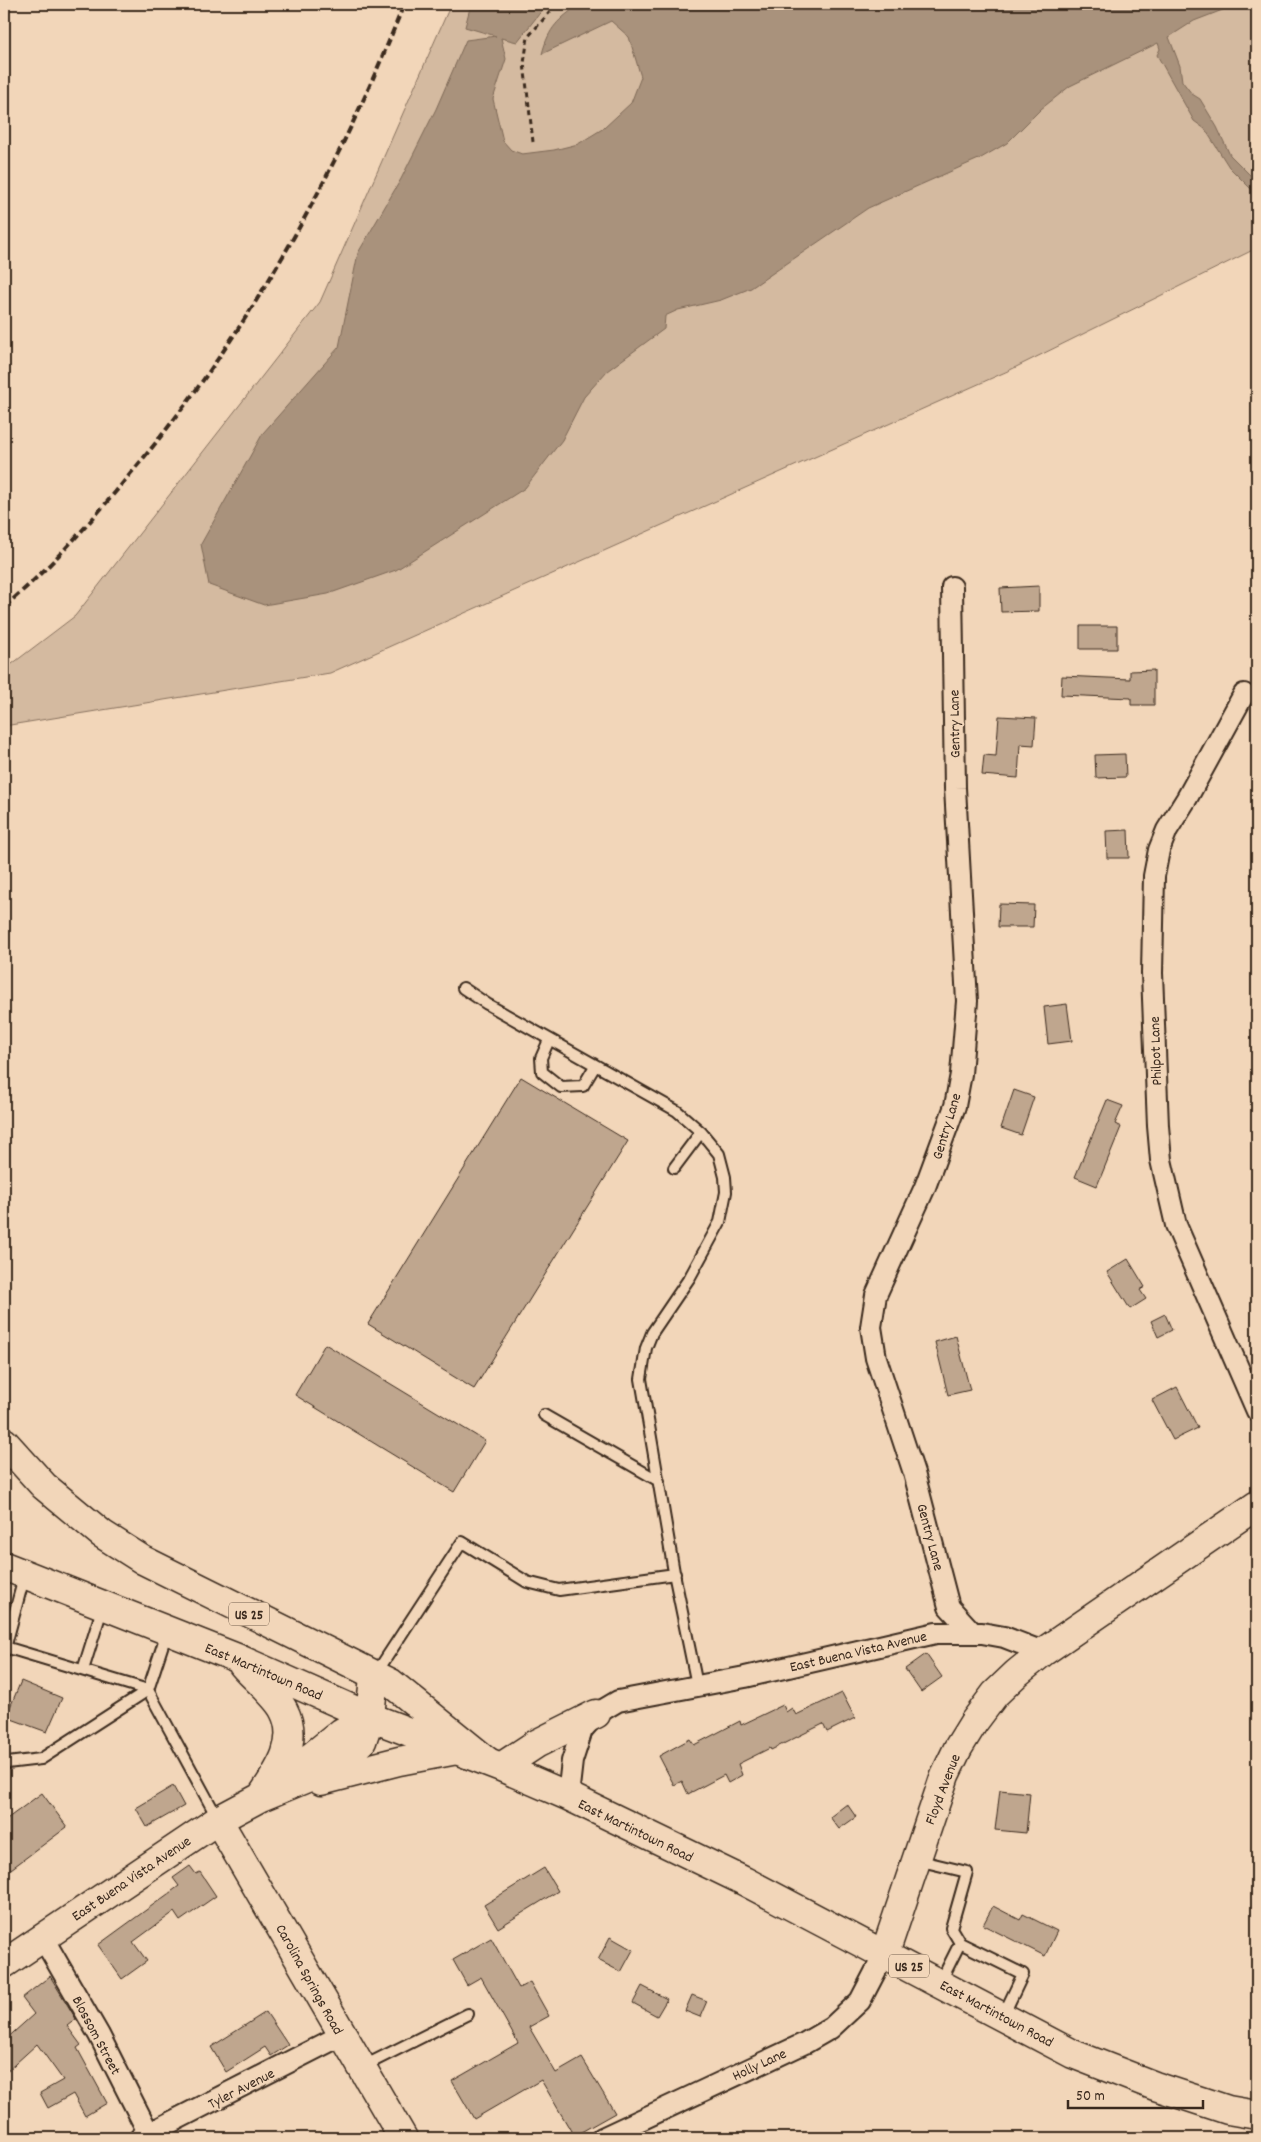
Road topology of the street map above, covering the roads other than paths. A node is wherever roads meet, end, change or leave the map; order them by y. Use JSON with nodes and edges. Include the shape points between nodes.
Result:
{"nodes":[{"id":1,"x":952,"y":587,"type":"dead end"},
{"id":2,"x":1244,"y":694,"type":"dead end"},
{"id":3,"x":463,"y":988,"type":"dead end"},
{"id":4,"x":549,"y":1040,"type":"junction"},
{"id":5,"x":595,"y":1066,"type":"junction"},
{"id":6,"x":701,"y":1132,"type":"junction"},
{"id":7,"x":674,"y":1168,"type":"dead end"},
{"id":8,"x":1257,"y":1411,"type":"edge"},
{"id":9,"x":544,"y":1415,"type":"dead end"},
{"id":10,"x":4,"y":1442,"type":"edge"},
{"id":11,"x":659,"y":1481,"type":"junction"},
{"id":12,"x":1257,"y":1505,"type":"edge"},
{"id":13,"x":14,"y":1570,"type":"edge"},
{"id":14,"x":674,"y":1574,"type":"junction"},
{"id":15,"x":104,"y":1605,"type":"junction"},
{"id":16,"x":168,"y":1630,"type":"junction"},
{"id":17,"x":972,"y":1632,"type":"junction"},
{"id":18,"x":4,"y":1650,"type":"edge"},
{"id":19,"x":1043,"y":1652,"type":"junction"},
{"id":20,"x":237,"y":1658,"type":"junction"},
{"id":21,"x":83,"y":1670,"type":"junction"},
{"id":22,"x":374,"y":1676,"type":"junction"},
{"id":23,"x":697,"y":1685,"type":"junction"},
{"id":24,"x":148,"y":1690,"type":"junction"},
{"id":25,"x":596,"y":1714,"type":"junction"},
{"id":26,"x":370,"y":1716,"type":"junction"},
{"id":27,"x":457,"y":1750,"type":"junction"},
{"id":28,"x":4,"y":1761,"type":"edge"},
{"id":29,"x":494,"y":1764,"type":"junction"},
{"id":30,"x":568,"y":1796,"type":"junction"},
{"id":31,"x":261,"y":1797,"type":"junction"},
{"id":32,"x":218,"y":1820,"type":"junction"},
{"id":33,"x":916,"y":1860,"type":"junction"},
{"id":34,"x":42,"y":1938,"type":"junction"},
{"id":35,"x":960,"y":1943,"type":"junction"},
{"id":36,"x":885,"y":1953,"type":"junction"},
{"id":37,"x":4,"y":1964,"type":"edge"},
{"id":38,"x":940,"y":1983,"type":"junction"},
{"id":39,"x":468,"y":2014,"type":"dead end"},
{"id":40,"x":1003,"y":2017,"type":"junction"},
{"id":41,"x":342,"y":2035,"type":"junction"},
{"id":42,"x":361,"y":2068,"type":"junction"},
{"id":43,"x":1257,"y":2115,"type":"edge"},
{"id":44,"x":144,"y":2136,"type":"edge"},
{"id":45,"x":403,"y":2138,"type":"edge"},
{"id":46,"x":602,"y":2138,"type":"edge"}],
"edges":[{"from":1,"to":17,"type":"street","name":"Gentry Lane","via":[[955,788],[967,1001],[963,1055],[955,1106],[942,1146],[876,1295],[871,1327],[876,1358],[914,1473],[948,1607]]},
{"from":2,"to":8,"type":"street","name":"Philpot Lane","via":[[1188,798],[1167,830],[1159,850],[1154,876],[1152,973],[1158,1126],[1167,1193],[1176,1225]]},
{"from":3,"to":4,"type":"lane"},
{"from":4,"to":5,"type":"lane"},
{"from":4,"to":5,"type":"lane","via":[[541,1058],[542,1072],[561,1087],[583,1086]]},
{"from":5,"to":6,"type":"lane","via":[[677,1111]]},
{"from":6,"to":7,"type":"lane"},
{"from":6,"to":11,"type":"lane","via":[[722,1162],[724,1208],[713,1236],[690,1277],[652,1333],[642,1363],[642,1394]]},
{"from":9,"to":11,"type":"lane"},
{"from":10,"to":22,"type":"main road","number":"US 25","via":[[30,1472],[72,1511],[143,1560]]},
{"from":11,"to":14,"type":"lane"},
{"from":12,"to":19,"type":"main road"},
{"from":13,"to":15,"type":"main road","name":"East Martintown Road","number":"US 25"},
{"from":13,"to":18,"type":"lane"},
{"from":14,"to":22,"type":"lane","via":[[559,1590],[527,1582],[462,1542]]},
{"from":14,"to":23,"type":"lane"},
{"from":15,"to":16,"type":"main road","name":"East Martintown Road","number":"US 25"},
{"from":15,"to":21,"type":"lane"},
{"from":16,"to":20,"type":"main road","name":"East Martintown Road","number":"US 25"},
{"from":16,"to":24,"type":"lane"},
{"from":17,"to":19,"type":"street","name":"East Buena Vista Avenue","via":[[1004,1637]]},
{"from":17,"to":23,"type":"street","name":"East Buena Vista Avenue","via":[[913,1636],[745,1678]]},
{"from":18,"to":21,"type":"lane"},
{"from":19,"to":33,"type":"main road","name":"Floyd Avenue","via":[[995,1694],[958,1748],[945,1775]]},
{"from":20,"to":26,"type":"main road","name":"East Martintown Road","number":"US 25"},
{"from":20,"to":31,"type":"main road","via":[[284,1710],[289,1732],[285,1759]]},
{"from":21,"to":24,"type":"lane"},
{"from":22,"to":26,"type":"main road","name":"East Buena Vista Avenue"},
{"from":22,"to":29,"type":"main road","number":"US 25","via":[[391,1683]]},
{"from":23,"to":25,"type":"street","name":"East Buena Vista Avenue","via":[[618,1701]]},
{"from":24,"to":28,"type":"lane","via":[[41,1758]]},
{"from":24,"to":32,"type":"lane"},
{"from":25,"to":29,"type":"main road"},
{"from":25,"to":30,"type":"street","name":"East Buena Vista Avenue","via":[[582,1730],[572,1761]]},
{"from":26,"to":27,"type":"main road","name":"East Martintown Road","number":"US 25"},
{"from":26,"to":31,"type":"main road","name":"East Buena Vista Avenue","via":[[362,1741],[331,1768]]},
{"from":27,"to":29,"type":"main road","name":"East Martintown Road","number":"US 25"},
{"from":27,"to":31,"type":"main road","via":[[398,1761]]},
{"from":29,"to":30,"type":"main road","name":"East Martintown Road","number":"US 25"},
{"from":30,"to":36,"type":"main road","name":"East Martintown Road","number":"US 25"},
{"from":31,"to":32,"type":"main road","name":"East Buena Vista Avenue"},
{"from":32,"to":34,"type":"main road","name":"East Buena Vista Avenue"},
{"from":32,"to":41,"type":"main road","name":"Carolina Springs Road"},
{"from":33,"to":35,"type":"lane","via":[[967,1872],[951,1928]]},
{"from":33,"to":36,"type":"main road","name":"Floyd Avenue"},
{"from":34,"to":37,"type":"main road","name":"East Buena Vista Avenue"},
{"from":34,"to":44,"type":"street","name":"Blossom Street","via":[[99,2034]]},
{"from":35,"to":38,"type":"lane"},
{"from":35,"to":40,"type":"lane","via":[[1024,1974]]},
{"from":36,"to":38,"type":"main road","name":"East Martintown Road","number":"US 25"},
{"from":36,"to":46,"type":"street","name":"Holly Lane","via":[[860,2001],[831,2028]]},
{"from":38,"to":40,"type":"main road","name":"East Martintown Road","number":"US 25"},
{"from":39,"to":42,"type":"lane"},
{"from":40,"to":43,"type":"main road","name":"East Martintown Road","number":"US 25","via":[[1073,2054],[1210,2104]]},
{"from":41,"to":42,"type":"main road","name":"Carolina Springs Road"},
{"from":41,"to":44,"type":"street","name":"Tyler Avenue"},
{"from":42,"to":45,"type":"main road","name":"Carolina Springs Road"}]}
